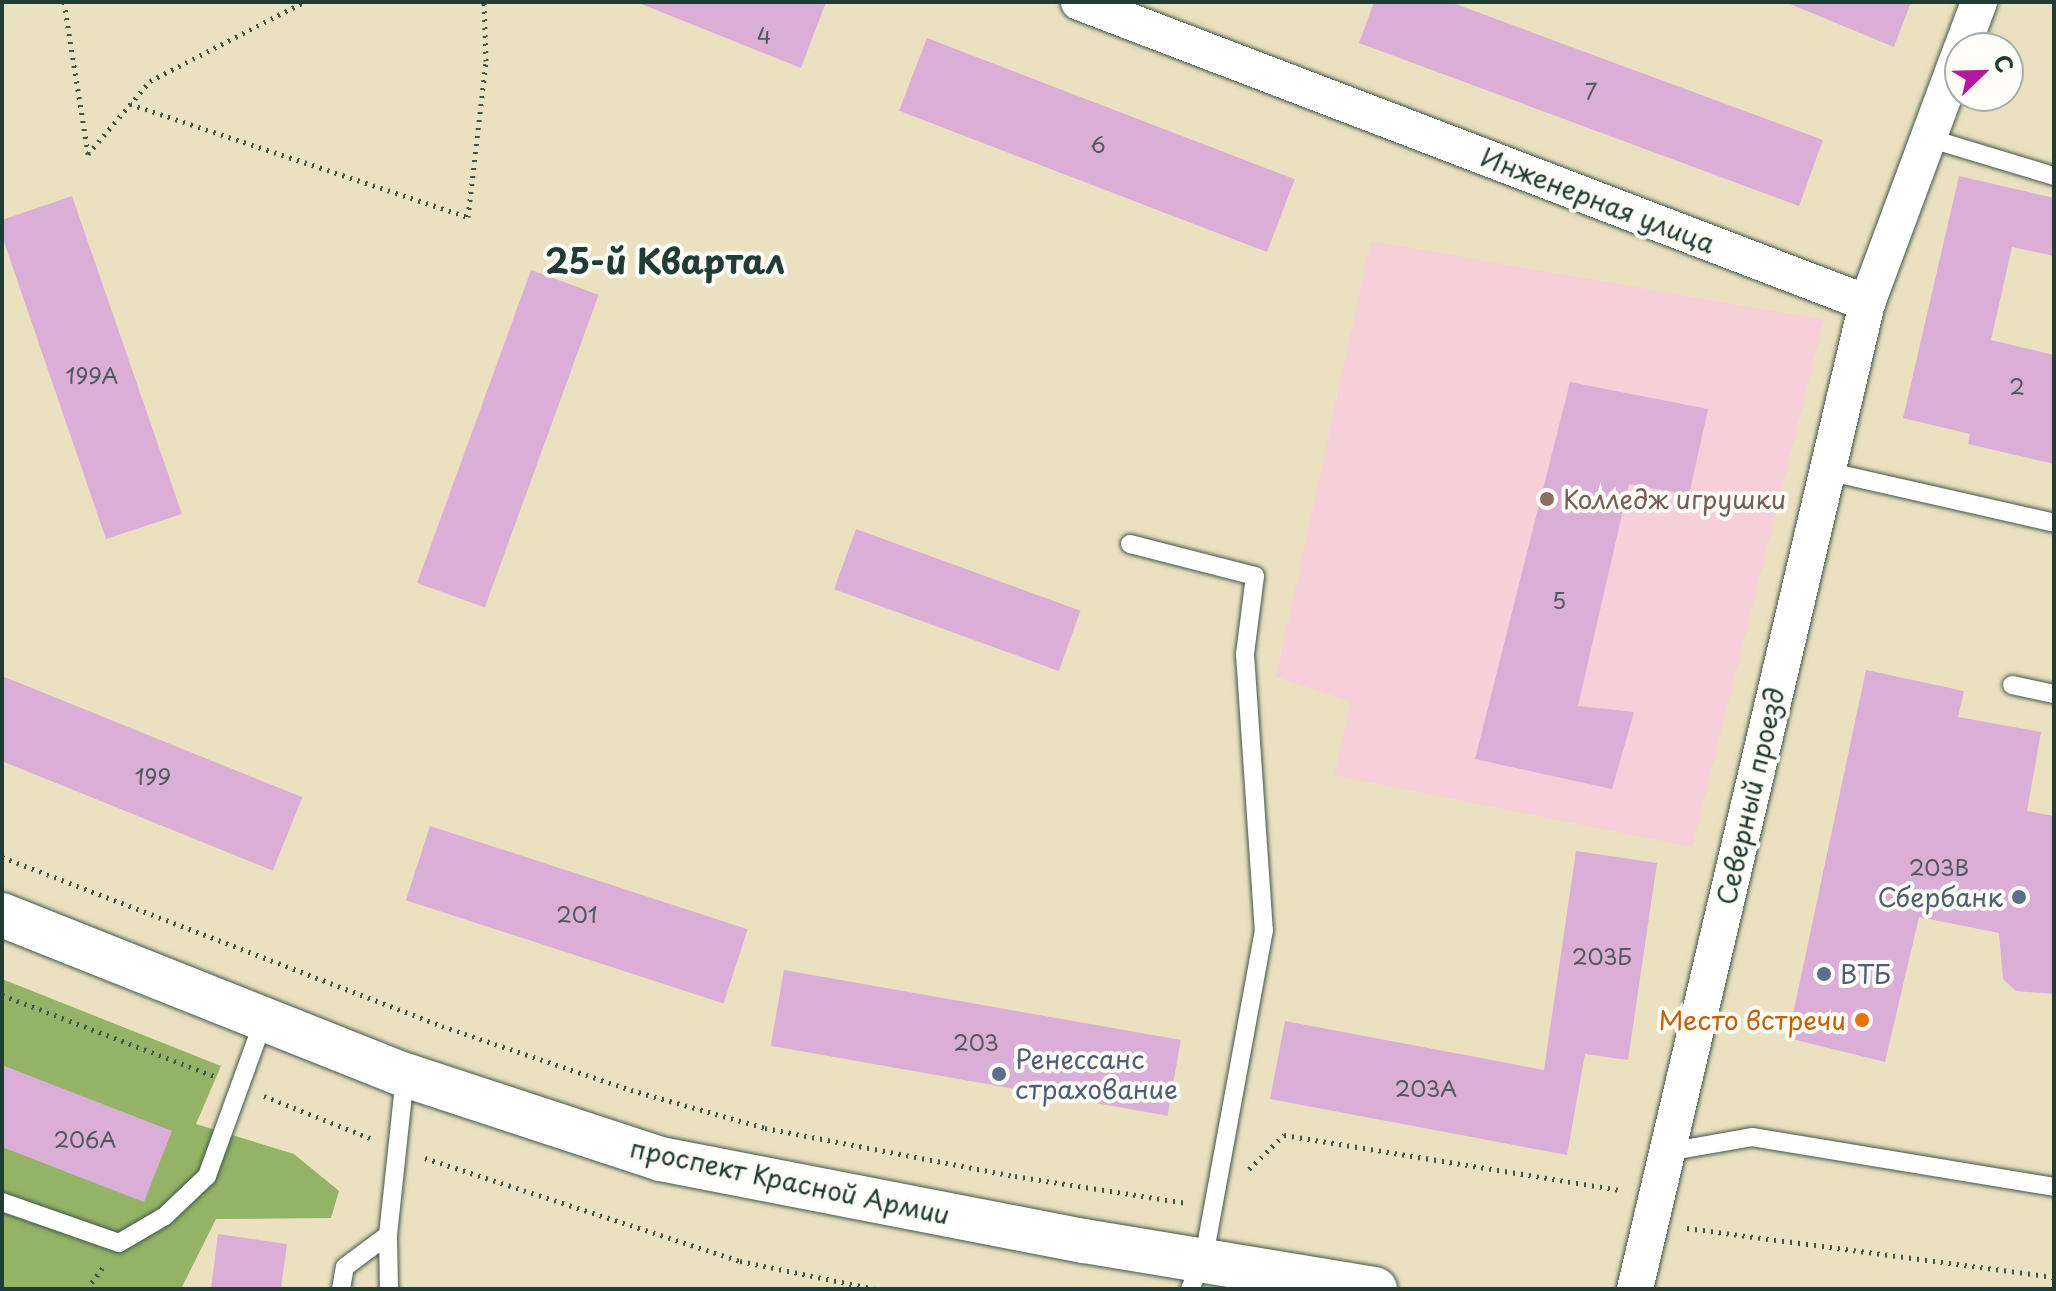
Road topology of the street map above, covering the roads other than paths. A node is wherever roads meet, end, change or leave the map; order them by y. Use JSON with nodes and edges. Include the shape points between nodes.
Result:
{"nodes":[{"id":1,"x":1079,"y":2,"type":"edge"},
{"id":2,"x":1979,"y":2,"type":"edge"},
{"id":3,"x":1968,"y":32,"type":"edge"},
{"id":4,"x":1944,"y":95,"type":"edge"},
{"id":5,"x":1928,"y":138,"type":"junction"},
{"id":6,"x":2054,"y":176,"type":"edge"},
{"id":7,"x":1867,"y":303,"type":"junction"},
{"id":8,"x":1826,"y":471,"type":"junction"},
{"id":9,"x":2054,"y":523,"type":"edge"},
{"id":10,"x":1130,"y":544,"type":"dead end"},
{"id":11,"x":2012,"y":685,"type":"dead end"},
{"id":12,"x":2054,"y":694,"type":"edge"},
{"id":13,"x":2,"y":915,"type":"edge"},
{"id":14,"x":263,"y":1022,"type":"junction"},
{"id":15,"x":405,"y":1075,"type":"junction"},
{"id":16,"x":1667,"y":1152,"type":"junction"},
{"id":17,"x":2054,"y":1187,"type":"edge"},
{"id":18,"x":2,"y":1202,"type":"edge"},
{"id":19,"x":388,"y":1235,"type":"junction"},
{"id":20,"x":1196,"y":1275,"type":"edge"},
{"id":21,"x":341,"y":1289,"type":"edge"},
{"id":22,"x":389,"y":1289,"type":"edge"},
{"id":23,"x":1375,"y":1289,"type":"edge"},
{"id":24,"x":1635,"y":1289,"type":"edge"}],
"edges":[{"from":1,"to":7,"type":"street","name":"Инженерная улица"},
{"from":2,"to":3,"type":"street"},
{"from":4,"to":5,"type":"street"},
{"from":5,"to":6,"type":"lane"},
{"from":5,"to":7,"type":"street"},
{"from":7,"to":8,"type":"street","name":"Северный проезд"},
{"from":8,"to":9,"type":"lane"},
{"from":8,"to":16,"type":"street","name":"Северный проезд"},
{"from":10,"to":20,"type":"lane","via":[[1255,576],[1245,654],[1264,930]]},
{"from":11,"to":12,"type":"lane"},
{"from":13,"to":14,"type":"main road","name":"проспект Красной Армии"},
{"from":14,"to":15,"type":"main road","name":"проспект Красной Армии"},
{"from":14,"to":18,"type":"lane","via":[[207,1176],[165,1216],[119,1243]]},
{"from":15,"to":19,"type":"lane"},
{"from":15,"to":20,"type":"main road","name":"проспект Красной Армии","via":[[661,1159]]},
{"from":16,"to":17,"type":"lane","via":[[1752,1137]]},
{"from":16,"to":24,"type":"street","name":"Северный проезд"},
{"from":19,"to":21,"type":"lane","via":[[345,1267]]},
{"from":19,"to":22,"type":"lane"},
{"from":20,"to":23,"type":"main road","name":"проспект Красной Армии"}]}
